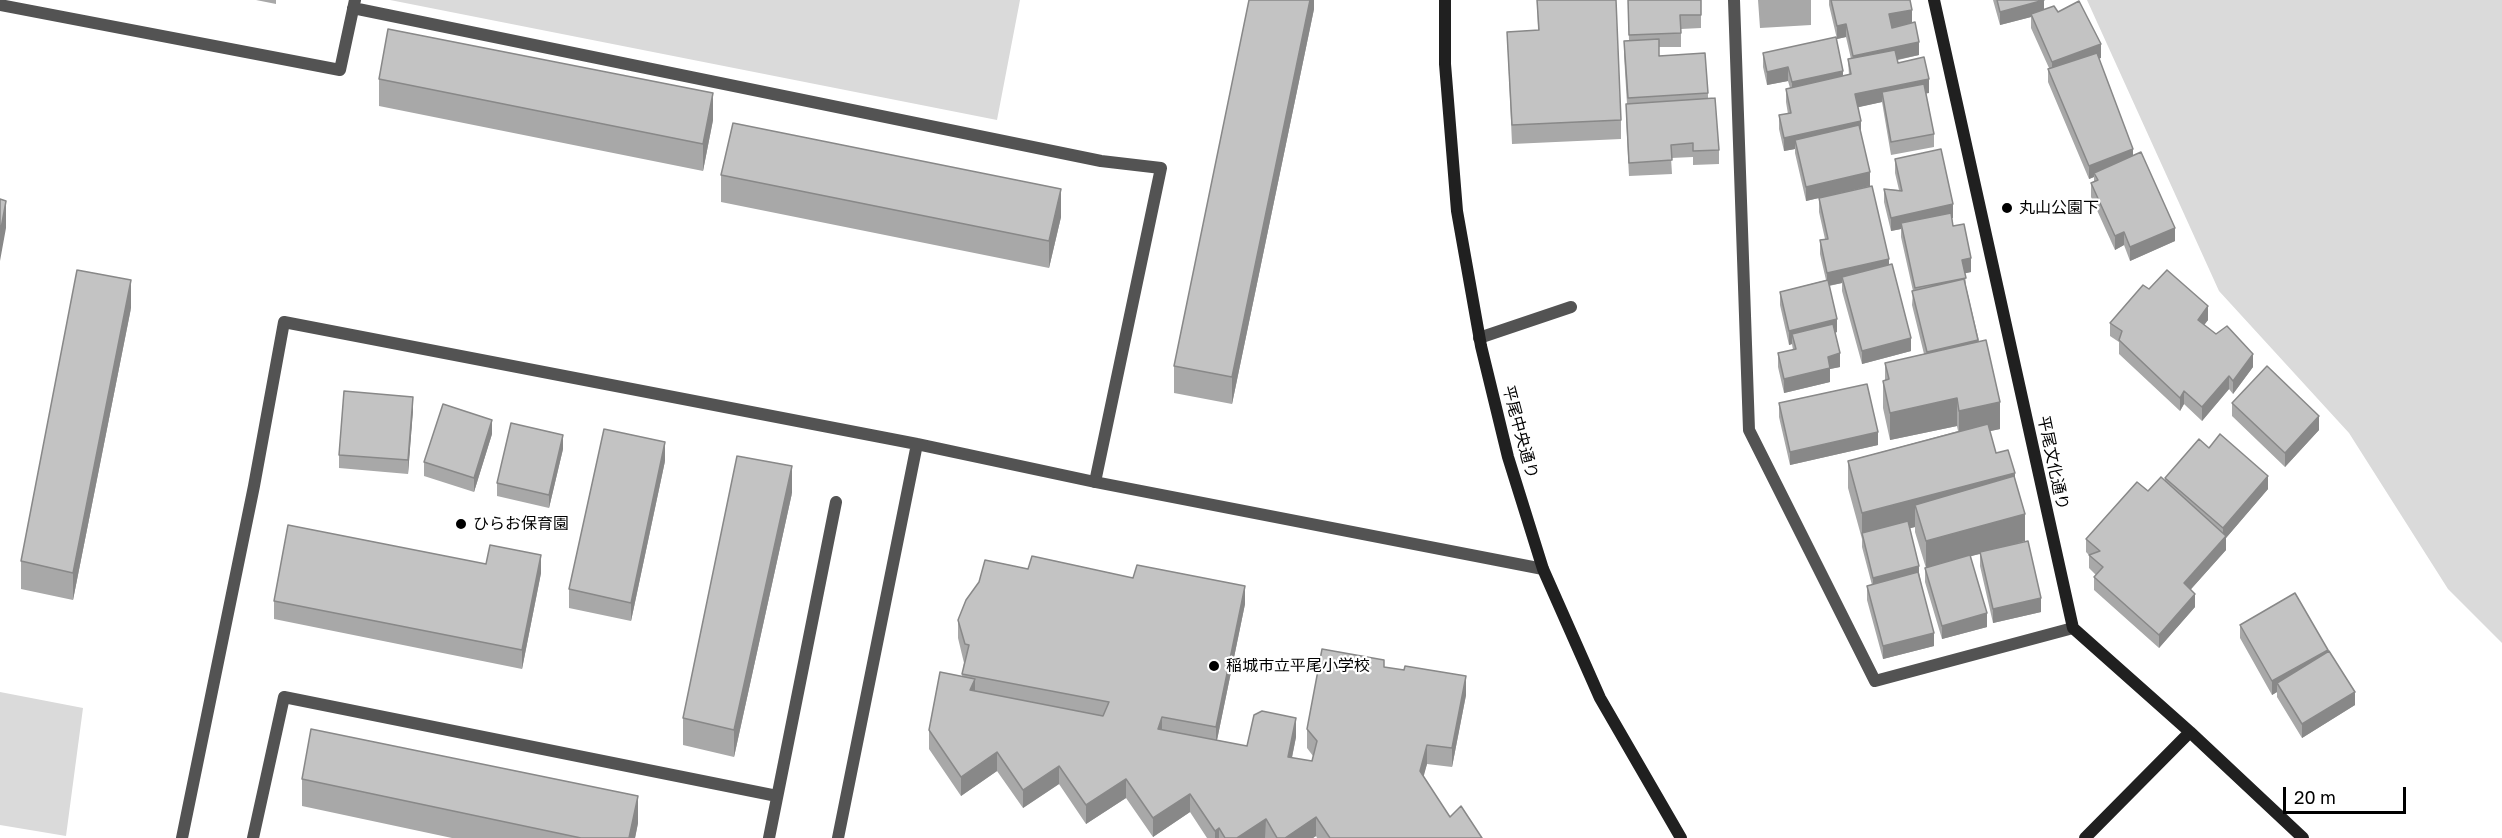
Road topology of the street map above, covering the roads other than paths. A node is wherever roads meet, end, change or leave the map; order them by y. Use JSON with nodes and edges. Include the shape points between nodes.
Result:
{"nodes":[{"id":1,"x":1445,"y":0,"type":"edge"},
{"id":2,"x":1734,"y":0,"type":"edge"},
{"id":3,"x":1934,"y":0,"type":"edge"},
{"id":4,"x":354,"y":4,"type":"edge"},
{"id":5,"x":0,"y":5,"type":"edge"},
{"id":6,"x":1571,"y":307,"type":"dead end"},
{"id":7,"x":1479,"y":338,"type":"junction"},
{"id":8,"x":917,"y":444,"type":"junction"},
{"id":9,"x":1095,"y":482,"type":"junction"},
{"id":10,"x":836,"y":502,"type":"dead end"},
{"id":11,"x":1543,"y":569,"type":"junction"},
{"id":12,"x":2073,"y":628,"type":"junction"},
{"id":13,"x":2190,"y":732,"type":"junction"},
{"id":14,"x":777,"y":796,"type":"junction"},
{"id":15,"x":182,"y":838,"type":"edge"},
{"id":16,"x":253,"y":838,"type":"edge"},
{"id":17,"x":769,"y":838,"type":"edge"},
{"id":18,"x":838,"y":838,"type":"edge"},
{"id":19,"x":1681,"y":838,"type":"edge"},
{"id":20,"x":2085,"y":838,"type":"edge"},
{"id":21,"x":2303,"y":838,"type":"edge"}],
"edges":[{"from":1,"to":7,"type":"street","name":"平尾中央通り","via":[[1445,64],[1457,211]]},
{"from":2,"to":12,"type":"street","via":[[1749,430],[1875,681]]},
{"from":3,"to":12,"type":"street","name":"平尾文化通り"},
{"from":4,"to":5,"type":"street","via":[[340,70]]},
{"from":4,"to":9,"type":"street","via":[[1101,161],[1161,168]]},
{"from":6,"to":7,"type":"street"},
{"from":7,"to":11,"type":"street","name":"平尾中央通り","via":[[1508,457]]},
{"from":8,"to":9,"type":"street"},
{"from":8,"to":15,"type":"street","via":[[284,322]]},
{"from":8,"to":18,"type":"street"},
{"from":9,"to":11,"type":"street"},
{"from":10,"to":14,"type":"street"},
{"from":11,"to":19,"type":"street","name":"平尾中央通り","via":[[1600,698]]},
{"from":12,"to":13,"type":"street"},
{"from":13,"to":20,"type":"street"},
{"from":13,"to":21,"type":"street"},
{"from":14,"to":16,"type":"street","via":[[284,697]]},
{"from":14,"to":17,"type":"street"}]}
